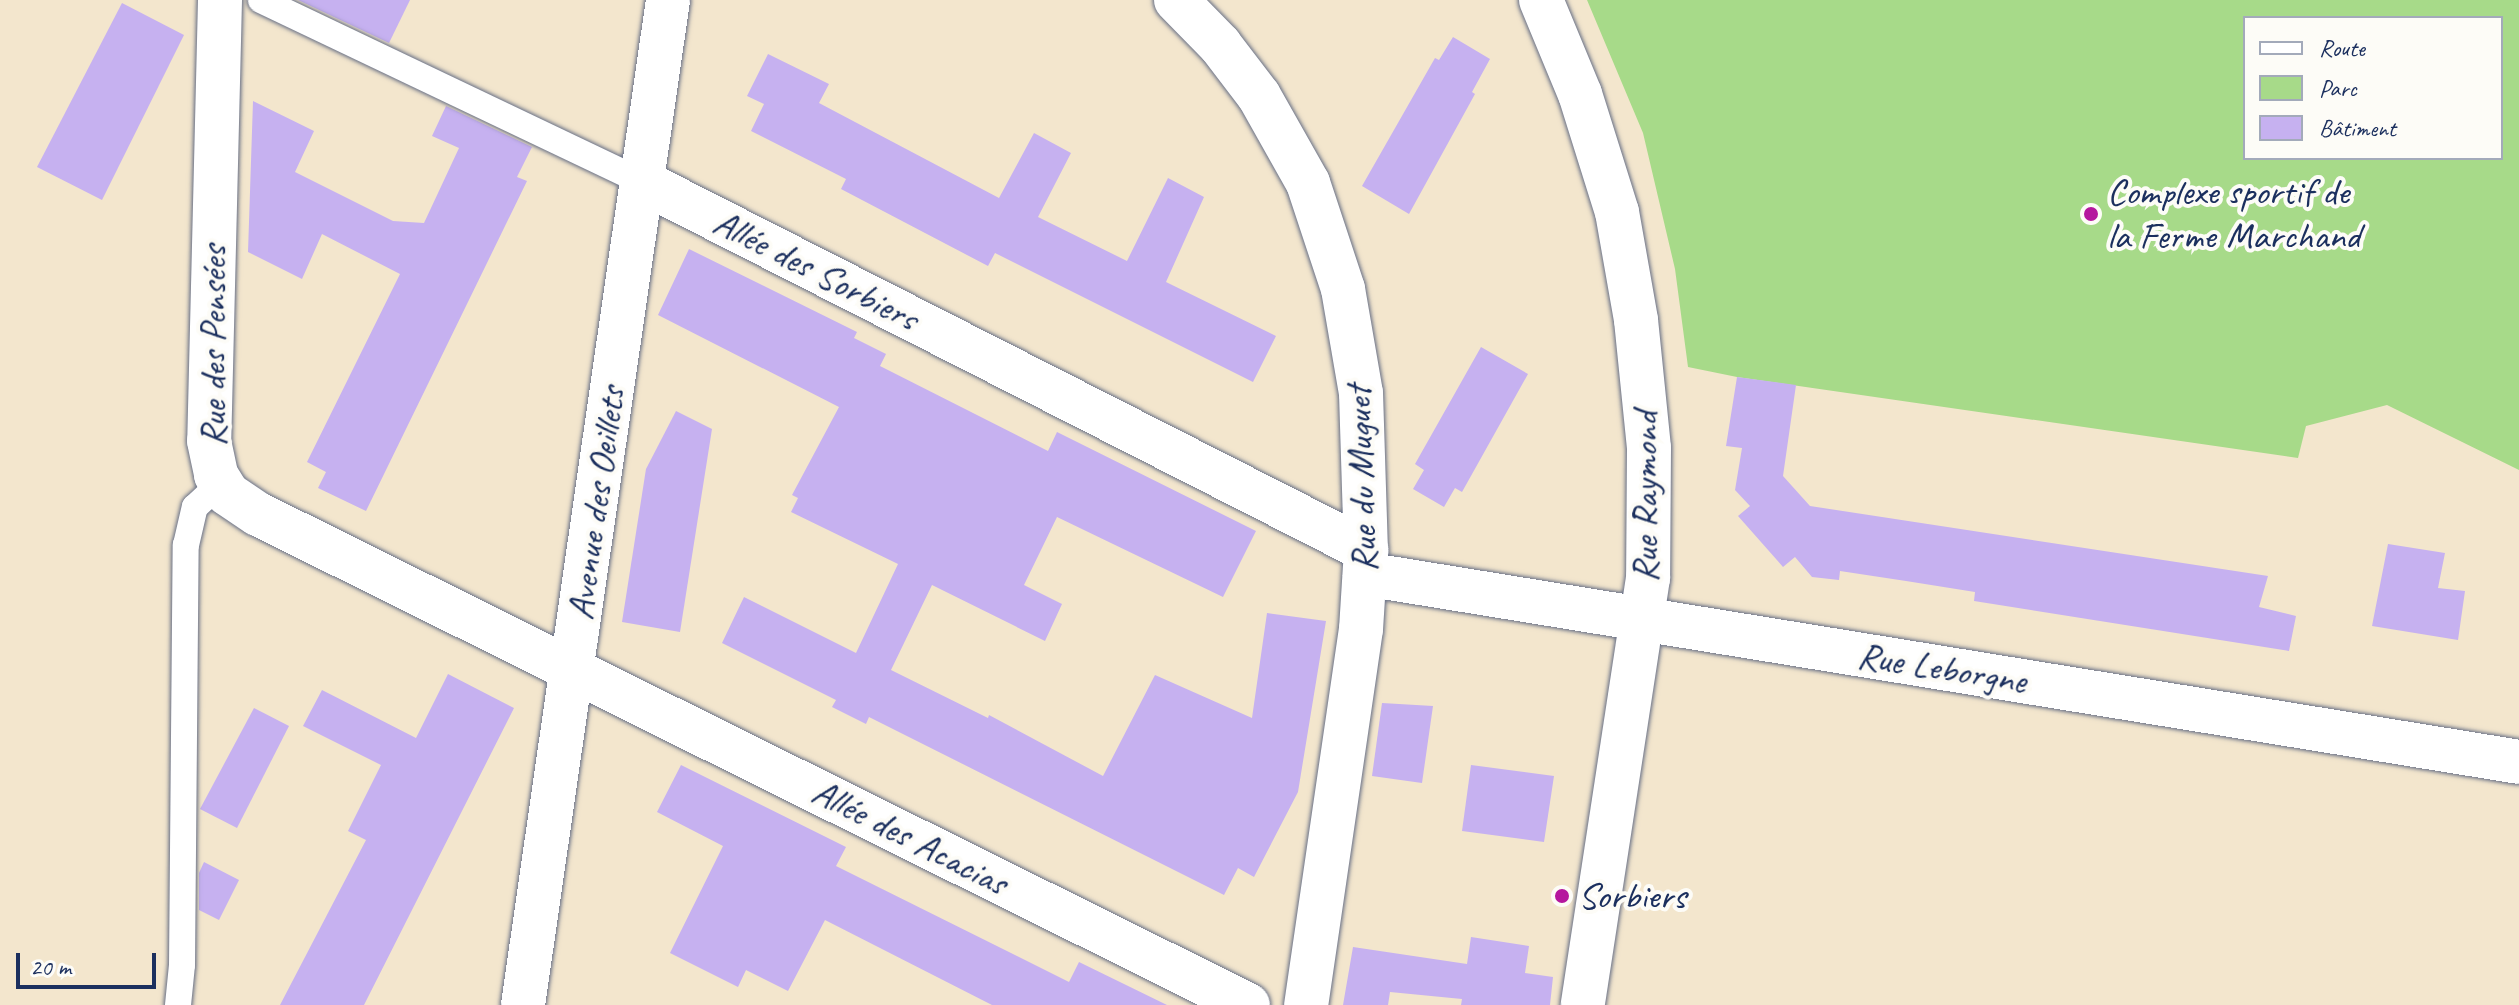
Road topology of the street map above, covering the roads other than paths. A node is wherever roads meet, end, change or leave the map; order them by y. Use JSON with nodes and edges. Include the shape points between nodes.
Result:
{"nodes":[{"id":1,"x":220,"y":0,"type":"edge"},
{"id":2,"x":261,"y":0,"type":"edge"},
{"id":3,"x":668,"y":0,"type":"edge"},
{"id":4,"x":1176,"y":0,"type":"edge"},
{"id":5,"x":1541,"y":0,"type":"edge"},
{"id":6,"x":641,"y":181,"type":"junction"},
{"id":7,"x":221,"y":483,"type":"junction"},
{"id":8,"x":1365,"y":562,"type":"junction"},
{"id":9,"x":1643,"y":620,"type":"junction"},
{"id":10,"x":573,"y":668,"type":"junction"},
{"id":11,"x":2519,"y":762,"type":"edge"},
{"id":12,"x":178,"y":1005,"type":"edge"},
{"id":13,"x":523,"y":1005,"type":"edge"},
{"id":14,"x":1248,"y":1005,"type":"edge"},
{"id":15,"x":1306,"y":1005,"type":"edge"},
{"id":16,"x":1583,"y":1005,"type":"edge"}],
"edges":[{"from":1,"to":7,"type":"street","name":"Rue des Pensées","via":[[209,441]]},
{"from":2,"to":6,"type":"lane","name":"Allée des Sorbiers"},
{"from":3,"to":6,"type":"street","name":"Avenue des Oeillets"},
{"from":4,"to":8,"type":"street","name":"Rue du Muguet","via":[[1265,106],[1322,219],[1357,362]]},
{"from":5,"to":9,"type":"street","name":"Rue Raymond","via":[[1594,133],[1631,283],[1651,490]]},
{"from":6,"to":8,"type":"street","name":"Allée des Sorbiers"},
{"from":6,"to":10,"type":"street","name":"Avenue des Oeillets"},
{"from":7,"to":10,"type":"street","name":"Rue des Pensées","via":[[258,514]]},
{"from":7,"to":12,"type":"lane","via":[[195,507],[186,545]]},
{"from":8,"to":9,"type":"street","name":"Rue Leborgne"},
{"from":8,"to":15,"type":"street","name":"Rue du Muguet","via":[[1361,629]]},
{"from":9,"to":11,"type":"street","name":"Rue Leborgne"},
{"from":9,"to":16,"type":"street","name":"Rue Raymond"},
{"from":10,"to":13,"type":"street","name":"Avenue des Oeillets"},
{"from":10,"to":14,"type":"street","name":"Allée des Acacias"}]}
